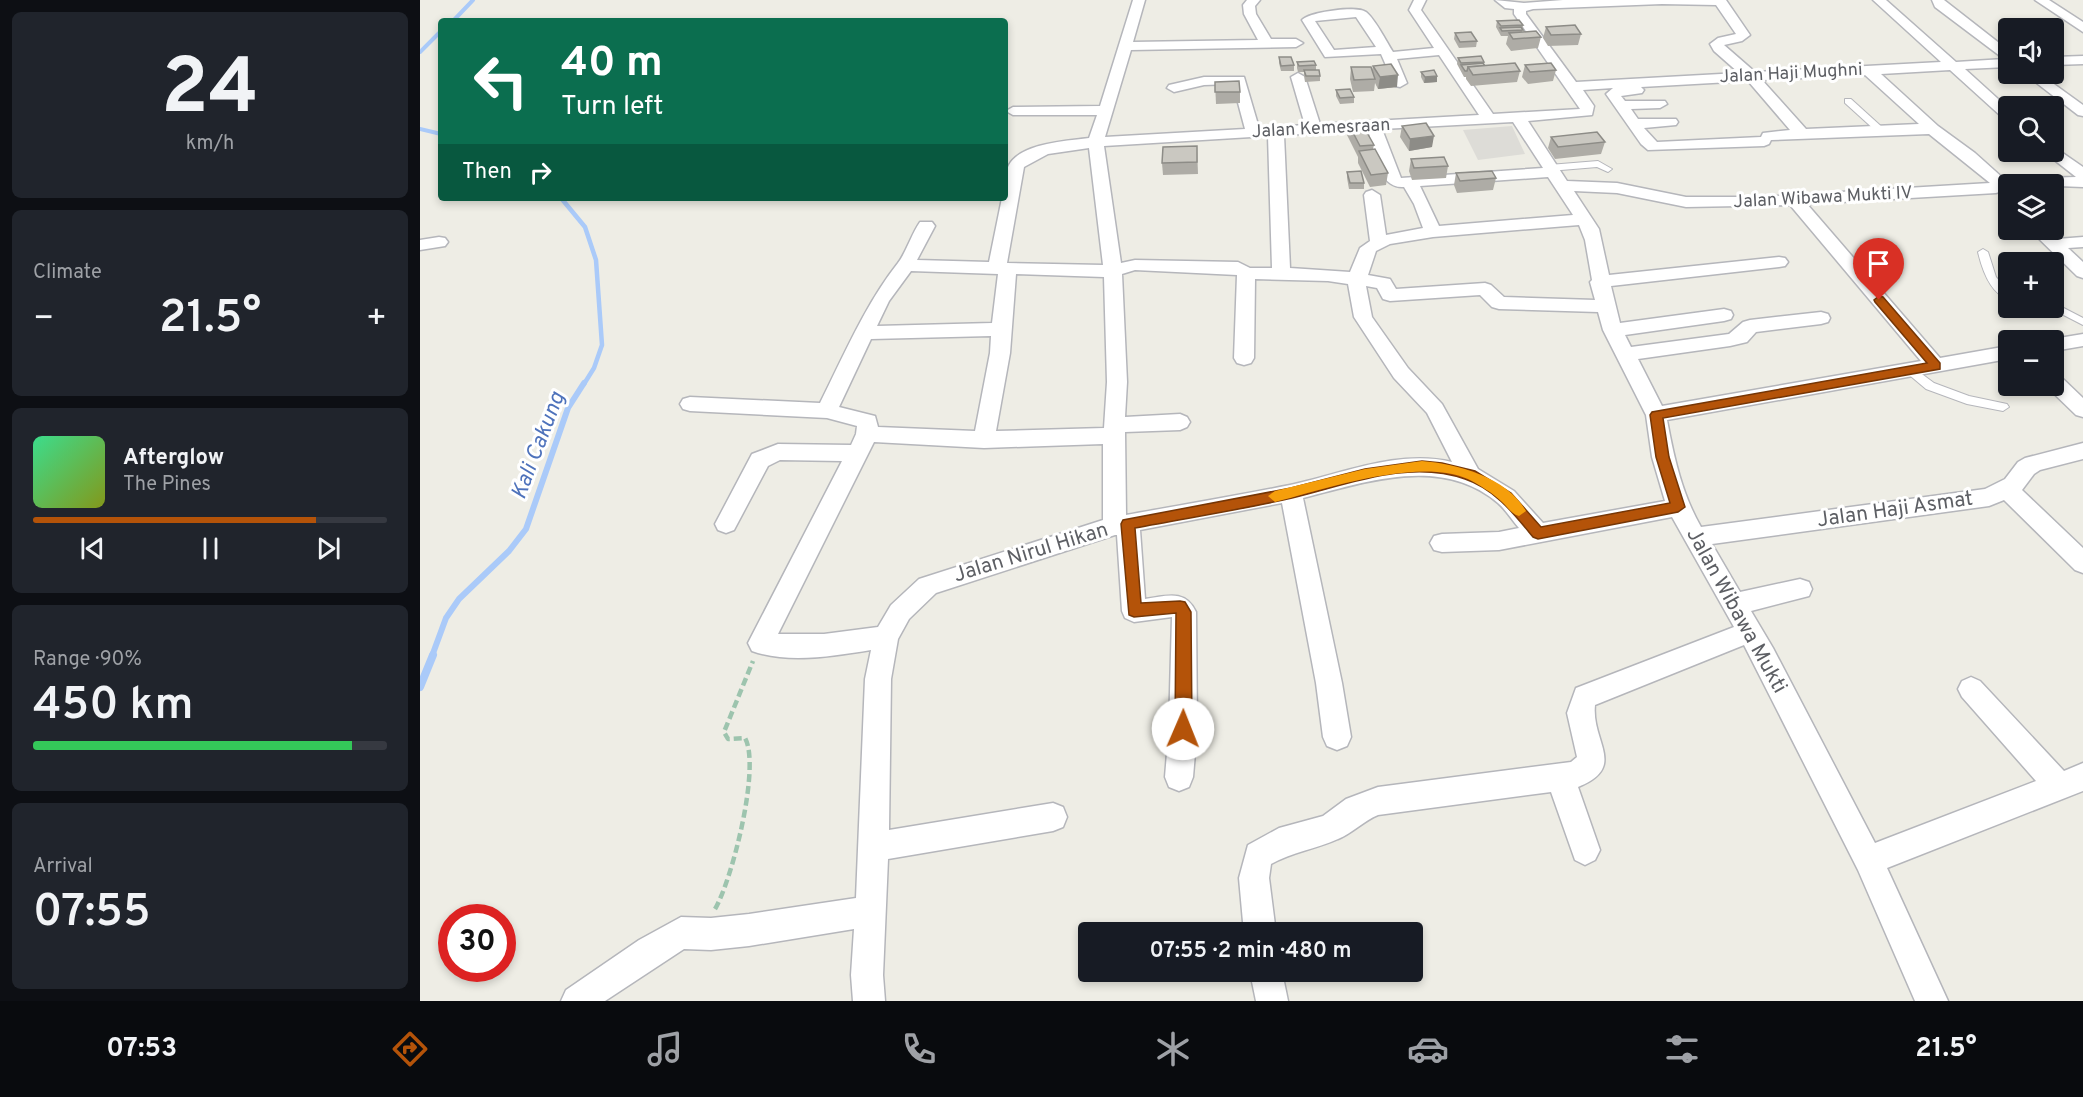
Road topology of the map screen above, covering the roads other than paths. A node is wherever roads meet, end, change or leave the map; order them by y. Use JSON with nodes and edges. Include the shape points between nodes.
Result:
{"nodes":[{"id":1,"x":1139,"y":0,"type":"edge"},
{"id":2,"x":1254,"y":0,"type":"edge"},
{"id":3,"x":1419,"y":0,"type":"edge"},
{"id":4,"x":1501,"y":0,"type":"edge"},
{"id":5,"x":1720,"y":0,"type":"edge"},
{"id":6,"x":1879,"y":0,"type":"edge"},
{"id":7,"x":1938,"y":0,"type":"edge"},
{"id":8,"x":2041,"y":0,"type":"edge"},
{"id":9,"x":1525,"y":7,"type":"junction"},
{"id":10,"x":2083,"y":28,"type":"edge"},
{"id":11,"x":1296,"y":43,"type":"dead end"},
{"id":12,"x":1267,"y":44,"type":"junction"},
{"id":13,"x":1126,"y":46,"type":"junction"},
{"id":14,"x":1998,"y":48,"type":"edge"},
{"id":15,"x":1443,"y":51,"type":"junction"},
{"id":16,"x":1387,"y":53,"type":"junction"},
{"id":17,"x":2083,"y":60,"type":"edge"},
{"id":18,"x":2064,"y":61,"type":"edge"},
{"id":19,"x":1998,"y":64,"type":"edge"},
{"id":20,"x":1951,"y":66,"type":"junction"},
{"id":21,"x":1868,"y":70,"type":"junction"},
{"id":22,"x":1751,"y":76,"type":"junction"},
{"id":23,"x":1298,"y":77,"type":"dead end"},
{"id":24,"x":1400,"y":83,"type":"edge"},
{"id":25,"x":2045,"y":84,"type":"edge"},
{"id":26,"x":1579,"y":85,"type":"junction"},
{"id":27,"x":1174,"y":88,"type":"dead end"},
{"id":28,"x":1659,"y":88,"type":"dead end"},
{"id":29,"x":1617,"y":100,"type":"junction"},
{"id":30,"x":1848,"y":101,"type":"dead end"},
{"id":31,"x":1660,"y":104,"type":"dead end"},
{"id":32,"x":1998,"y":106,"type":"edge"},
{"id":33,"x":1106,"y":110,"type":"junction"},
{"id":34,"x":1013,"y":111,"type":"dead end"},
{"id":35,"x":2083,"y":112,"type":"edge"},
{"id":36,"x":1519,"y":119,"type":"junction"},
{"id":37,"x":1490,"y":120,"type":"junction"},
{"id":38,"x":1671,"y":122,"type":"dead end"},
{"id":39,"x":1634,"y":124,"type":"junction"},
{"id":40,"x":1374,"y":127,"type":"junction"},
{"id":41,"x":1934,"y":129,"type":"junction"},
{"id":42,"x":1314,"y":130,"type":"junction"},
{"id":43,"x":1880,"y":130,"type":"junction"},
{"id":44,"x":1252,"y":132,"type":"junction"},
{"id":45,"x":1276,"y":132,"type":"junction"},
{"id":46,"x":1802,"y":134,"type":"junction"},
{"id":47,"x":1096,"y":142,"type":"junction"},
{"id":48,"x":2064,"y":160,"type":"edge"},
{"id":49,"x":1608,"y":169,"type":"dead end"},
{"id":50,"x":1554,"y":175,"type":"junction"},
{"id":51,"x":2083,"y":175,"type":"edge"},
{"id":52,"x":1404,"y":182,"type":"junction"},
{"id":53,"x":2083,"y":182,"type":"edge"},
{"id":54,"x":2064,"y":183,"type":"edge"},
{"id":55,"x":1998,"y":186,"type":"joint"},
{"id":56,"x":1372,"y":195,"type":"dead end"},
{"id":57,"x":1795,"y":201,"type":"junction"},
{"id":58,"x":1584,"y":219,"type":"junction"},
{"id":59,"x":926,"y":226,"type":"dead end"},
{"id":60,"x":1433,"y":232,"type":"junction"},
{"id":61,"x":2049,"y":240,"type":"edge"},
{"id":62,"x":439,"y":242,"type":"dead end"},
{"id":63,"x":1379,"y":242,"type":"junction"},
{"id":64,"x":2083,"y":242,"type":"edge"},
{"id":65,"x":2053,"y":244,"type":"junction"},
{"id":66,"x":420,"y":245,"type":"edge"},
{"id":67,"x":1983,"y":252,"type":"dead end"},
{"id":68,"x":1779,"y":262,"type":"dead end"},
{"id":69,"x":906,"y":266,"type":"junction"},
{"id":70,"x":1003,"y":268,"type":"junction"},
{"id":71,"x":1113,"y":271,"type":"junction"},
{"id":72,"x":2083,"y":272,"type":"edge"},
{"id":73,"x":1246,"y":273,"type":"junction"},
{"id":74,"x":1282,"y":275,"type":"junction"},
{"id":75,"x":1357,"y":278,"type":"junction"},
{"id":76,"x":1599,"y":282,"type":"junction"},
{"id":77,"x":1998,"y":287,"type":"edge"},
{"id":78,"x":1605,"y":306,"type":"junction"},
{"id":79,"x":2064,"y":312,"type":"edge"},
{"id":80,"x":1724,"y":315,"type":"dead end"},
{"id":81,"x":1821,"y":318,"type":"dead end"},
{"id":82,"x":2083,"y":322,"type":"edge"},
{"id":83,"x":1000,"y":329,"type":"junction"},
{"id":84,"x":1613,"y":330,"type":"junction"},
{"id":85,"x":865,"y":333,"type":"junction"},
{"id":86,"x":2083,"y":340,"type":"edge"},
{"id":87,"x":2064,"y":343,"type":"edge"},
{"id":88,"x":1626,"y":354,"type":"junction"},
{"id":89,"x":1998,"y":355,"type":"edge"},
{"id":90,"x":1244,"y":358,"type":"dead end"},
{"id":91,"x":1936,"y":366,"type":"junction"},
{"id":92,"x":1911,"y":370,"type":"junction"},
{"id":93,"x":2064,"y":392,"type":"edge"},
{"id":94,"x":690,"y":404,"type":"dead end"},
{"id":95,"x":2003,"y":407,"type":"dead end"},
{"id":96,"x":2083,"y":410,"type":"edge"},
{"id":97,"x":827,"y":411,"type":"junction"},
{"id":98,"x":1656,"y":415,"type":"junction"},
{"id":99,"x":1180,"y":422,"type":"dead end"},
{"id":100,"x":1114,"y":431,"type":"junction"},
{"id":101,"x":984,"y":440,"type":"junction"},
{"id":102,"x":861,"y":443,"type":"junction"},
{"id":103,"x":2083,"y":451,"type":"edge"},
{"id":104,"x":1470,"y":475,"type":"junction"},
{"id":105,"x":2007,"y":489,"type":"junction"},
{"id":106,"x":1291,"y":493,"type":"junction"},
{"id":107,"x":1678,"y":507,"type":"junction"},
{"id":108,"x":726,"y":524,"type":"dead end"},
{"id":109,"x":1121,"y":525,"type":"junction"},
{"id":110,"x":1538,"y":533,"type":"junction"},
{"id":111,"x":1694,"y":537,"type":"junction"},
{"id":112,"x":1442,"y":543,"type":"dead end"},
{"id":113,"x":2083,"y":563,"type":"edge"},
{"id":114,"x":1800,"y":589,"type":"dead end"},
{"id":115,"x":1735,"y":604,"type":"junction"},
{"id":116,"x":1750,"y":632,"type":"junction"},
{"id":117,"x":886,"y":637,"type":"junction"},
{"id":118,"x":1971,"y":689,"type":"dead end"},
{"id":119,"x":1337,"y":737,"type":"dead end"},
{"id":120,"x":1179,"y":777,"type":"dead end"},
{"id":121,"x":1560,"y":777,"type":"junction"},
{"id":122,"x":2071,"y":782,"type":"edge"},
{"id":123,"x":1053,"y":817,"type":"dead end"},
{"id":124,"x":874,"y":847,"type":"junction"},
{"id":125,"x":1584,"y":850,"type":"dead end"},
{"id":126,"x":1868,"y":860,"type":"junction"},
{"id":127,"x":870,"y":911,"type":"junction"},
{"id":128,"x":1259,"y":922,"type":"edge"},
{"id":129,"x":1268,"y":982,"type":"edge"},
{"id":130,"x":577,"y":1001,"type":"edge"},
{"id":131,"x":869,"y":1001,"type":"edge"},
{"id":132,"x":1272,"y":1001,"type":"edge"},
{"id":133,"x":1932,"y":1001,"type":"edge"}],
"edges":[{"from":1,"to":13,"type":"street"},
{"from":2,"to":12,"type":"street","via":[[1249,5],[1250,14]]},
{"from":3,"to":15,"type":"street","via":[[1416,10]]},
{"from":4,"to":9,"type":"street"},
{"from":5,"to":9,"type":"street"},
{"from":5,"to":22,"type":"street","via":[[1743,35],[1717,44]]},
{"from":6,"to":20,"type":"street"},
{"from":7,"to":14,"type":"street"},
{"from":8,"to":10,"type":"street"},
{"from":9,"to":26,"type":"street","via":[[1520,14]]},
{"from":11,"to":12,"type":"street"},
{"from":12,"to":13,"type":"street"},
{"from":13,"to":33,"type":"street"},
{"from":15,"to":16,"type":"street"},
{"from":15,"to":37,"type":"street"},
{"from":16,"to":16,"type":"street","via":[[1358,13],[1308,20],[1330,54]]},
{"from":16,"to":24,"type":"street"},
{"from":17,"to":18,"type":"street"},
{"from":19,"to":20,"type":"street","name":"Jalan Haji Mughni"},
{"from":20,"to":21,"type":"street","name":"Jalan Haji Mughni"},
{"from":20,"to":32,"type":"street"},
{"from":21,"to":22,"type":"street","name":"Jalan Haji Mughni"},
{"from":21,"to":41,"type":"street"},
{"from":22,"to":26,"type":"street","name":"Jalan Haji Mughni"},
{"from":22,"to":46,"type":"street"},
{"from":23,"to":42,"type":"street"},
{"from":25,"to":35,"type":"street"},
{"from":26,"to":29,"type":"street"},
{"from":26,"to":36,"type":"street","name":"Jalan Kemesraan","via":[[1587,112]]},
{"from":27,"to":44,"type":"street","via":[[1215,79],[1239,80]]},
{"from":28,"to":29,"type":"street","via":[[1622,91]]},
{"from":29,"to":31,"type":"street"},
{"from":29,"to":39,"type":"street"},
{"from":30,"to":43,"type":"lane"},
{"from":33,"to":34,"type":"street"},
{"from":33,"to":47,"type":"street"},
{"from":36,"to":37,"type":"street","name":"Jalan Kemesraan"},
{"from":36,"to":50,"type":"street","name":"Jalan Wibawa Mukti"},
{"from":37,"to":40,"type":"street","name":"Jalan Kemesraan"},
{"from":38,"to":39,"type":"street"},
{"from":39,"to":46,"type":"street","via":[[1649,145],[1658,148]]},
{"from":40,"to":42,"type":"street","name":"Jalan Kemesraan"},
{"from":40,"to":52,"type":"street","via":[[1392,179]]},
{"from":41,"to":43,"type":"street"},
{"from":41,"to":55,"type":"street","via":[[1969,156]]},
{"from":42,"to":45,"type":"street","name":"Jalan Kemesraan"},
{"from":43,"to":46,"type":"street"},
{"from":44,"to":45,"type":"street","name":"Jalan Kemesraan"},
{"from":44,"to":47,"type":"street","name":"Jalan Kemesraan"},
{"from":45,"to":74,"type":"street","via":[[1278,257]]},
{"from":47,"to":70,"type":"street","name":"Jalan Kemesraan","via":[[1043,151],[1022,159],[1016,166]]},
{"from":47,"to":71,"type":"street"},
{"from":48,"to":51,"type":"street"},
{"from":49,"to":50,"type":"lane","via":[[1598,164]]},
{"from":50,"to":52,"type":"street","name":"Jalan Wibawa Mukti IV"},
{"from":50,"to":57,"type":"street","name":"Jalan Wibawa Mukti IV","via":[[1686,202]]},
{"from":50,"to":58,"type":"street","name":"Jalan Wibawa Mukti"},
{"from":52,"to":60,"type":"street","via":[[1422,204]]},
{"from":53,"to":54,"type":"street","name":"Jalan Wibawa Mukti IV"},
{"from":55,"to":57,"type":"street","name":"Jalan Wibawa Mukti IV"},
{"from":56,"to":63,"type":"street"},
{"from":57,"to":91,"type":"street"},
{"from":58,"to":60,"type":"street"},
{"from":58,"to":76,"type":"street","name":"Jalan Wibawa Mukti","via":[[1594,240]]},
{"from":59,"to":69,"type":"street"},
{"from":60,"to":63,"type":"street"},
{"from":61,"to":65,"type":"street"},
{"from":62,"to":66,"type":"street"},
{"from":63,"to":75,"type":"street","via":[[1369,248]]},
{"from":64,"to":65,"type":"street"},
{"from":65,"to":72,"type":"street"},
{"from":67,"to":77,"type":"lane","via":[[1987,273]]},
{"from":68,"to":76,"type":"street"},
{"from":69,"to":70,"type":"street"},
{"from":69,"to":85,"type":"street","via":[[880,301]]},
{"from":70,"to":71,"type":"street"},
{"from":70,"to":83,"type":"street"},
{"from":71,"to":73,"type":"street","via":[[1134,265],[1238,268]]},
{"from":71,"to":100,"type":"street","via":[[1117,381]]},
{"from":73,"to":74,"type":"street"},
{"from":73,"to":90,"type":"street"},
{"from":74,"to":75,"type":"street"},
{"from":75,"to":78,"type":"street","via":[[1384,283],[1390,295],[1485,289],[1499,303]]},
{"from":75,"to":104,"type":"street","via":[[1363,317],[1401,373],[1435,409]]},
{"from":76,"to":78,"type":"street","name":"Jalan Wibawa Mukti"},
{"from":78,"to":84,"type":"street","name":"Jalan Wibawa Mukti"},
{"from":79,"to":82,"type":"lane"},
{"from":80,"to":84,"type":"street"},
{"from":81,"to":88,"type":"street","via":[[1750,326],[1740,337],[1730,340]]},
{"from":83,"to":85,"type":"street"},
{"from":83,"to":101,"type":"street","via":[[1000,353]]},
{"from":84,"to":88,"type":"street","name":"Jalan Wibawa Mukti"},
{"from":85,"to":97,"type":"street"},
{"from":86,"to":87,"type":"street"},
{"from":88,"to":98,"type":"street","name":"Jalan Wibawa Mukti"},
{"from":89,"to":91,"type":"street"},
{"from":91,"to":92,"type":"street"},
{"from":92,"to":95,"type":"lane","via":[[1930,386]]},
{"from":92,"to":98,"type":"street"},
{"from":93,"to":96,"type":"street"},
{"from":94,"to":97,"type":"street"},
{"from":97,"to":102,"type":"street","via":[[868,421]]},
{"from":98,"to":107,"type":"street","name":"Jalan Wibawa Mukti"},
{"from":99,"to":100,"type":"street"},
{"from":100,"to":101,"type":"street"},
{"from":100,"to":109,"type":"street"},
{"from":101,"to":102,"type":"street"},
{"from":102,"to":108,"type":"street","via":[[766,455]]},
{"from":102,"to":117,"type":"street","via":[[761,643],[808,647]]},
{"from":103,"to":105,"type":"street","name":"Jalan Haji Asmat","via":[[2026,468]]},
{"from":104,"to":106,"type":"street","name":"Jalan Nirul Hikan","via":[[1442,468],[1397,468]]},
{"from":104,"to":110,"type":"street","name":"Jalan Nirul Hikan","via":[[1506,497]]},
{"from":105,"to":111,"type":"street","name":"Jalan Haji Asmat","via":[[1989,497]]},
{"from":105,"to":113,"type":"street"},
{"from":106,"to":109,"type":"street","name":"Jalan Nirul Hikan"},
{"from":106,"to":119,"type":"street"},
{"from":107,"to":110,"type":"street"},
{"from":107,"to":111,"type":"street","name":"Jalan Wibawa Mukti"},
{"from":109,"to":117,"type":"street","name":"Jalan Nirul Hikan","via":[[928,586],[900,612]]},
{"from":109,"to":120,"type":"street","via":[[1134,610],[1172,606],[1184,612]]},
{"from":110,"to":112,"type":"street","via":[[1499,541]]},
{"from":111,"to":115,"type":"street","name":"Jalan Wibawa Mukti"},
{"from":114,"to":115,"type":"street"},
{"from":115,"to":116,"type":"street","name":"Jalan Wibawa Mukti"},
{"from":116,"to":121,"type":"street","via":[[1585,697],[1579,712],[1592,755],[1591,765],[1575,775]]},
{"from":116,"to":126,"type":"street","name":"Jalan Wibawa Mukti"},
{"from":117,"to":124,"type":"street","name":"Jalan Nirul Hikan","via":[[878,679]]},
{"from":118,"to":122,"type":"street"},
{"from":121,"to":125,"type":"street"},
{"from":121,"to":128,"type":"street","via":[[1378,801],[1356,809],[1326,830],[1279,843],[1258,855],[1255,866]]},
{"from":122,"to":126,"type":"street"},
{"from":123,"to":124,"type":"street"},
{"from":124,"to":127,"type":"street","name":"Jalan Nirul Hikan"},
{"from":126,"to":133,"type":"street","name":"Jalan Wibawa Mukti"},
{"from":127,"to":130,"type":"street","via":[[748,930],[681,933]]},
{"from":127,"to":131,"type":"street","name":"Jalan Nirul Hikan"},
{"from":129,"to":132,"type":"street"}]}
